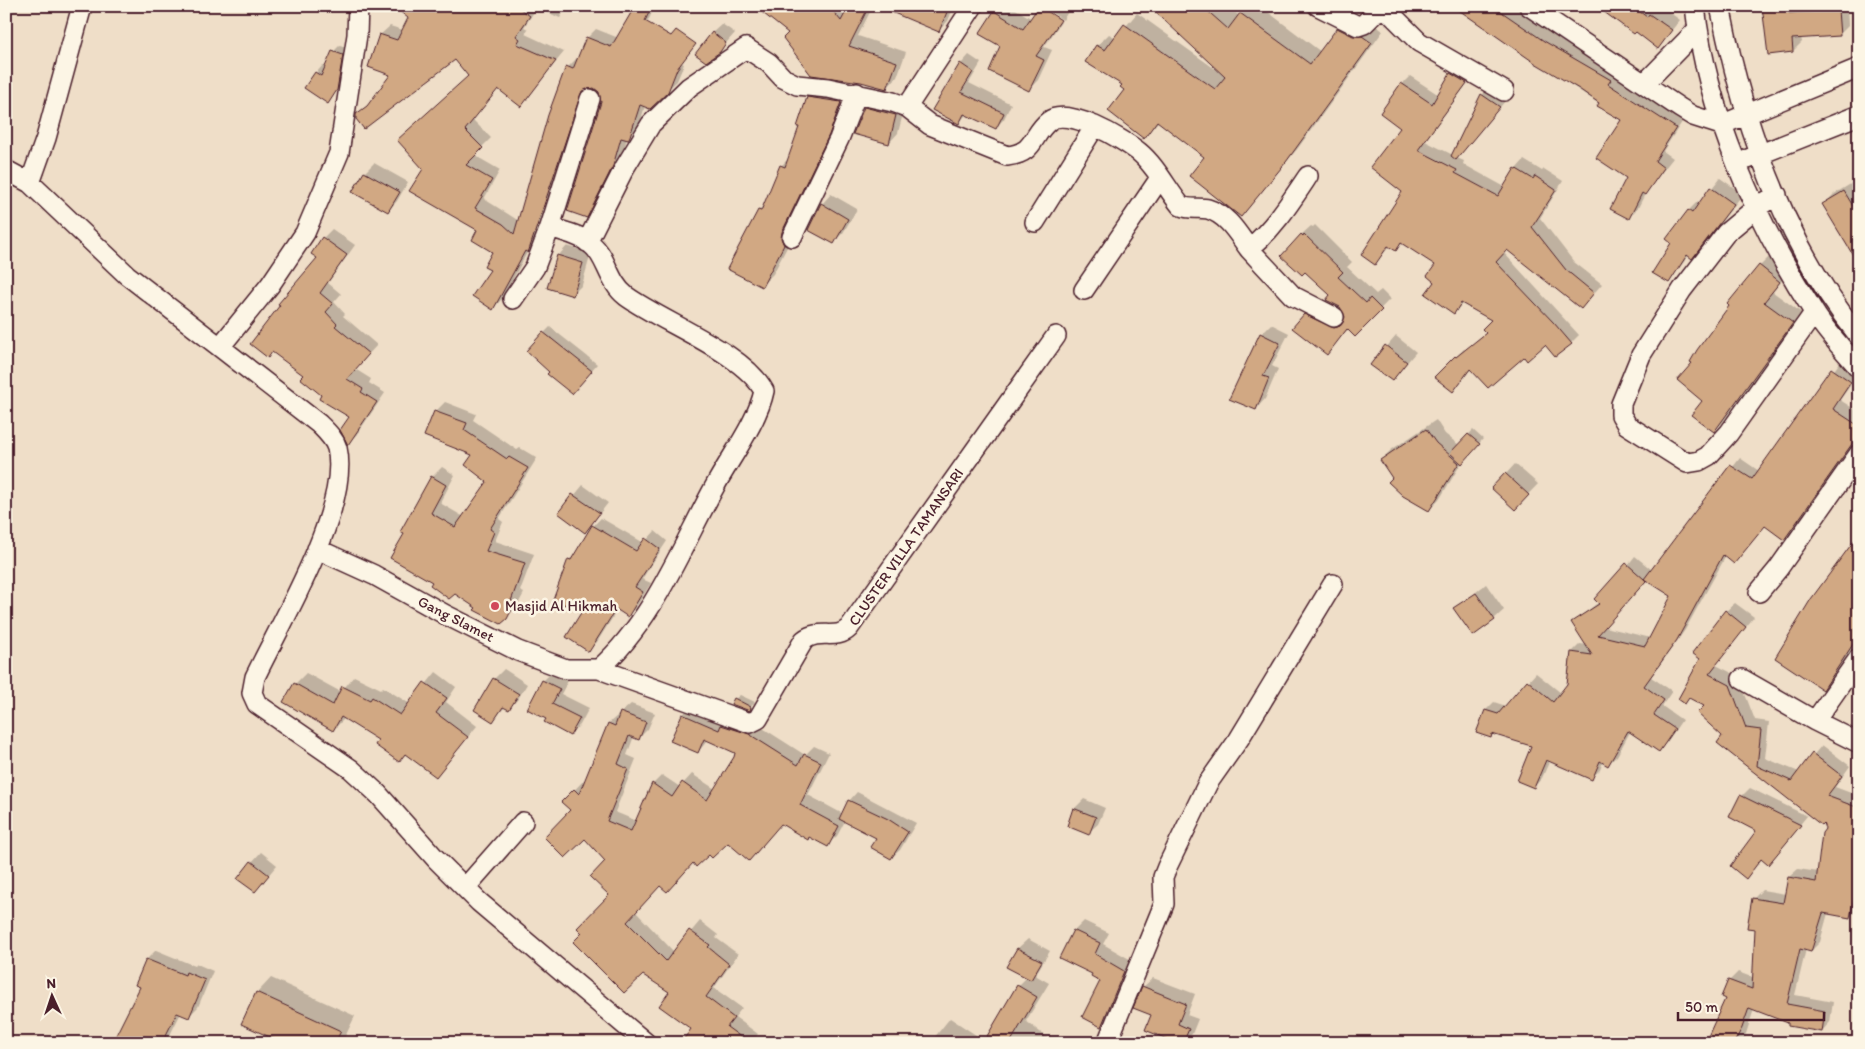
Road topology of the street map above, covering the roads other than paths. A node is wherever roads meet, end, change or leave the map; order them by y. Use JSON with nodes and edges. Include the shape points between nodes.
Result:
{"nodes":[{"id":1,"x":82,"y":6,"type":"edge"},
{"id":2,"x":358,"y":6,"type":"edge"},
{"id":3,"x":973,"y":6,"type":"edge"},
{"id":4,"x":1318,"y":6,"type":"edge"},
{"id":5,"x":1529,"y":6,"type":"edge"},
{"id":6,"x":1694,"y":6,"type":"edge"},
{"id":7,"x":1720,"y":6,"type":"edge"},
{"id":8,"x":1697,"y":30,"type":"junction"},
{"id":9,"x":1859,"y":68,"type":"edge"},
{"id":10,"x":1645,"y":83,"type":"junction"},
{"id":11,"x":1504,"y":91,"type":"dead end"},
{"id":12,"x":857,"y":93,"type":"junction"},
{"id":13,"x":590,"y":99,"type":"dead end"},
{"id":14,"x":907,"y":107,"type":"junction"},
{"id":15,"x":1745,"y":114,"type":"junction"},
{"id":16,"x":1859,"y":115,"type":"edge"},
{"id":17,"x":1721,"y":125,"type":"junction"},
{"id":18,"x":1096,"y":126,"type":"junction"},
{"id":19,"x":1760,"y":154,"type":"junction"},
{"id":20,"x":1738,"y":164,"type":"junction"},
{"id":21,"x":6,"y":170,"type":"edge"},
{"id":22,"x":1308,"y":176,"type":"dead end"},
{"id":23,"x":1160,"y":178,"type":"junction"},
{"id":24,"x":30,"y":183,"type":"junction"},
{"id":25,"x":1777,"y":195,"type":"junction"},
{"id":26,"x":1757,"y":207,"type":"junction"},
{"id":27,"x":1035,"y":222,"type":"dead end"},
{"id":28,"x":550,"y":227,"type":"junction"},
{"id":29,"x":792,"y":237,"type":"dead end"},
{"id":30,"x":587,"y":242,"type":"junction"},
{"id":31,"x":1249,"y":249,"type":"junction"},
{"id":32,"x":1084,"y":290,"type":"dead end"},
{"id":33,"x":514,"y":300,"type":"dead end"},
{"id":34,"x":1814,"y":313,"type":"junction"},
{"id":35,"x":1334,"y":317,"type":"dead end"},
{"id":36,"x":1056,"y":336,"type":"dead end"},
{"id":37,"x":1859,"y":336,"type":"edge"},
{"id":38,"x":220,"y":347,"type":"junction"},
{"id":39,"x":1859,"y":368,"type":"edge"},
{"id":40,"x":1859,"y":454,"type":"edge"},
{"id":41,"x":317,"y":550,"type":"junction"},
{"id":42,"x":1333,"y":584,"type":"dead end"},
{"id":43,"x":1759,"y":592,"type":"dead end"},
{"id":44,"x":1859,"y":658,"type":"edge"},
{"id":45,"x":599,"y":669,"type":"junction"},
{"id":46,"x":1742,"y":679,"type":"dead end"},
{"id":47,"x":1814,"y":721,"type":"junction"},
{"id":48,"x":1859,"y":743,"type":"edge"},
{"id":49,"x":523,"y":822,"type":"dead end"},
{"id":50,"x":465,"y":888,"type":"junction"},
{"id":51,"x":646,"y":1043,"type":"edge"},
{"id":52,"x":1107,"y":1043,"type":"edge"}],
"edges":[{"from":1,"to":24,"type":"street","via":[[46,138]]},
{"from":2,"to":38,"type":"street","via":[[357,34],[339,153],[305,233],[270,285]]},
{"from":3,"to":14,"type":"street"},
{"from":4,"to":11,"type":"street","via":[[1358,26],[1377,11],[1387,10],[1419,42]]},
{"from":5,"to":10,"type":"street"},
{"from":6,"to":8,"type":"street"},
{"from":7,"to":15,"type":"street"},
{"from":8,"to":10,"type":"street"},
{"from":8,"to":17,"type":"street"},
{"from":9,"to":15,"type":"street"},
{"from":10,"to":17,"type":"street","via":[[1693,116]]},
{"from":12,"to":14,"type":"street"},
{"from":12,"to":29,"type":"street","via":[[839,139]]},
{"from":12,"to":30,"type":"street","via":[[790,82],[751,49],[741,50],[689,87],[651,124]]},
{"from":13,"to":28,"type":"street"},
{"from":14,"to":18,"type":"street","via":[[930,125],[1007,156],[1019,154],[1030,147],[1048,121],[1054,118],[1076,119]]},
{"from":15,"to":17,"type":"street"},
{"from":15,"to":19,"type":"street"},
{"from":16,"to":19,"type":"street"},
{"from":17,"to":20,"type":"street"},
{"from":18,"to":23,"type":"street","via":[[1138,151]]},
{"from":18,"to":27,"type":"street"},
{"from":19,"to":20,"type":"street"},
{"from":19,"to":25,"type":"street"},
{"from":20,"to":26,"type":"street"},
{"from":21,"to":24,"type":"street"},
{"from":22,"to":31,"type":"street","via":[[1280,218]]},
{"from":23,"to":31,"type":"street","via":[[1181,206],[1206,209],[1229,221]]},
{"from":23,"to":32,"type":"street"},
{"from":24,"to":38,"type":"street","via":[[127,275]]},
{"from":25,"to":26,"type":"street"},
{"from":25,"to":37,"type":"street","via":[[1814,274]]},
{"from":26,"to":34,"type":"street"},
{"from":26,"to":34,"type":"street","via":[[1726,233],[1682,290],[1641,355],[1621,404],[1626,425],[1687,463],[1699,462],[1729,433]]},
{"from":28,"to":30,"type":"street"},
{"from":28,"to":33,"type":"street","via":[[535,266]]},
{"from":30,"to":45,"type":"street","via":[[596,248],[610,277],[625,295],[724,354],[752,375],[764,391],[750,424],[675,562],[614,656]]},
{"from":31,"to":35,"type":"street","via":[[1293,296]]},
{"from":34,"to":39,"type":"street"},
{"from":36,"to":45,"type":"street","name":"CLUSTER VILLA TAMANSARI","via":[[849,628],[839,634],[816,634],[804,640],[754,722],[746,724]]},
{"from":38,"to":41,"type":"street","via":[[319,424],[334,441],[338,454],[338,483]]},
{"from":40,"to":43,"type":"street"},
{"from":41,"to":45,"type":"street","name":"Gang Slamet","via":[[374,575],[518,651],[566,669]]},
{"from":41,"to":50,"type":"street","via":[[255,678],[253,699],[351,769]]},
{"from":42,"to":52,"type":"street","via":[[1239,739],[1208,783],[1163,877],[1164,904]]},
{"from":44,"to":47,"type":"street"},
{"from":46,"to":47,"type":"street"},
{"from":47,"to":48,"type":"street"},
{"from":49,"to":50,"type":"street"},
{"from":50,"to":51,"type":"street"}]}
